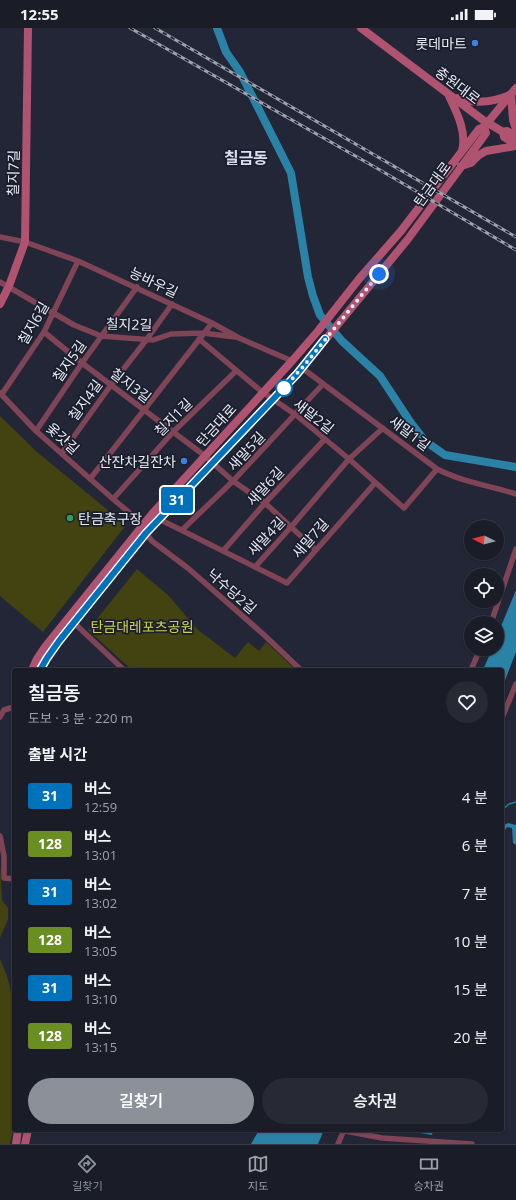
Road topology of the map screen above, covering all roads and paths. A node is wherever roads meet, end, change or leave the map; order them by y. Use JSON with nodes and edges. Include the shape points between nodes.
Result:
{"nodes":[{"id":1,"x":27,"y":28,"type":"edge"},
{"id":2,"x":362,"y":28,"type":"edge"},
{"id":3,"x":514,"y":91,"type":"edge"},
{"id":4,"x":449,"y":95,"type":"junction"},
{"id":5,"x":486,"y":125,"type":"junction"},
{"id":6,"x":516,"y":129,"type":"edge"},
{"id":7,"x":503,"y":132,"type":"junction"},
{"id":8,"x":516,"y":136,"type":"edge"},
{"id":9,"x":516,"y":145,"type":"edge"},
{"id":10,"x":461,"y":154,"type":"junction"},
{"id":11,"x":461,"y":166,"type":"junction"},
{"id":12,"x":0,"y":237,"type":"edge"},
{"id":13,"x":25,"y":242,"type":"junction"},
{"id":14,"x":78,"y":261,"type":"junction"},
{"id":15,"x":0,"y":282,"type":"edge"},
{"id":16,"x":9,"y":286,"type":"junction"},
{"id":17,"x":137,"y":287,"type":"junction"},
{"id":18,"x":0,"y":304,"type":"edge"},
{"id":19,"x":172,"y":304,"type":"junction"},
{"id":20,"x":54,"y":313,"type":"junction"},
{"id":21,"x":212,"y":322,"type":"junction"},
{"id":22,"x":44,"y":332,"type":"junction"},
{"id":23,"x":203,"y":333,"type":"junction"},
{"id":24,"x":101,"y":336,"type":"junction"},
{"id":25,"x":239,"y":338,"type":"junction"},
{"id":26,"x":147,"y":339,"type":"junction"},
{"id":27,"x":199,"y":339,"type":"junction"},
{"id":28,"x":292,"y":361,"type":"junction"},
{"id":29,"x":82,"y":363,"type":"junction"},
{"id":30,"x":302,"y":368,"type":"junction"},
{"id":31,"x":236,"y":371,"type":"junction"},
{"id":32,"x":323,"y":384,"type":"junction"},
{"id":33,"x":111,"y":385,"type":"junction"},
{"id":34,"x":263,"y":392,"type":"junction"},
{"id":35,"x":1,"y":393,"type":"edge"},
{"id":36,"x":273,"y":399,"type":"junction"},
{"id":37,"x":144,"y":410,"type":"junction"},
{"id":38,"x":296,"y":415,"type":"junction"},
{"id":39,"x":383,"y":428,"type":"junction"},
{"id":40,"x":36,"y":431,"type":"junction"},
{"id":41,"x":174,"y":432,"type":"junction"},
{"id":42,"x":325,"y":440,"type":"junction"},
{"id":43,"x":62,"y":453,"type":"junction"},
{"id":44,"x":205,"y":456,"type":"junction"},
{"id":45,"x":349,"y":459,"type":"junction"},
{"id":46,"x":212,"y":462,"type":"junction"},
{"id":47,"x":437,"y":469,"type":"junction"},
{"id":48,"x":90,"y":479,"type":"junction"},
{"id":49,"x":233,"y":481,"type":"junction"},
{"id":50,"x":375,"y":483,"type":"junction"},
{"id":51,"x":516,"y":494,"type":"edge"},
{"id":52,"x":113,"y":499,"type":"junction"},
{"id":53,"x":265,"y":503,"type":"junction"},
{"id":54,"x":159,"y":519,"type":"junction"},
{"id":55,"x":291,"y":527,"type":"junction"},
{"id":56,"x":144,"y":530,"type":"junction"},
{"id":57,"x":182,"y":530,"type":"junction"},
{"id":58,"x":516,"y":548,"type":"edge"},
{"id":59,"x":316,"y":550,"type":"junction"},
{"id":60,"x":223,"y":551,"type":"junction"},
{"id":61,"x":515,"y":555,"type":"edge"},
{"id":62,"x":255,"y":567,"type":"junction"},
{"id":63,"x":493,"y":616,"type":"edge"},
{"id":64,"x":71,"y":620,"type":"junction"},
{"id":65,"x":477,"y":656,"type":"edge"},
{"id":66,"x":33,"y":668,"type":"edge"},
{"id":67,"x":41,"y":668,"type":"edge"},
{"id":68,"x":122,"y":668,"type":"edge"},
{"id":69,"x":299,"y":668,"type":"edge"},
{"id":70,"x":472,"y":668,"type":"edge"},
{"id":71,"x":516,"y":684,"type":"edge"},
{"id":72,"x":12,"y":708,"type":"edge"},
{"id":73,"x":504,"y":713,"type":"edge"},
{"id":74,"x":0,"y":717,"type":"edge"},
{"id":75,"x":0,"y":836,"type":"edge"},
{"id":76,"x":12,"y":879,"type":"edge"},
{"id":77,"x":18,"y":1132,"type":"edge"},
{"id":78,"x":28,"y":1132,"type":"edge"},
{"id":79,"x":342,"y":1132,"type":"edge"},
{"id":80,"x":348,"y":1132,"type":"edge"},
{"id":81,"x":16,"y":1144,"type":"edge"},
{"id":82,"x":25,"y":1144,"type":"edge"},
{"id":83,"x":338,"y":1144,"type":"edge"},
{"id":84,"x":472,"y":1144,"type":"edge"}],
"edges":[{"from":1,"to":13,"type":"main road","name":"칠지7길"},
{"from":2,"to":4,"type":"main road","name":"충원대로"},
{"from":3,"to":4,"type":"main road","via":[[492,102],[467,101]]},
{"from":3,"to":5,"type":"main road","name":"탄금대로"},
{"from":3,"to":6,"type":"main road","via":[[513,120]]},
{"from":4,"to":5,"type":"main road","name":"충원대로"},
{"from":4,"to":10,"type":"main road","via":[[462,130],[464,143]]},
{"from":5,"to":7,"type":"main road","name":"충원대로"},
{"from":5,"to":10,"type":"main road","name":"탄금대로","via":[[479,129]]},
{"from":5,"to":11,"type":"main road","name":"탄금대로","via":[[486,133]]},
{"from":7,"to":8,"type":"main road","name":"충원대로","via":[[508,131]]},
{"from":7,"to":9,"type":"main road","name":"충원대로","via":[[504,137]]},
{"from":9,"to":11,"type":"main road","via":[[486,151],[471,163]]},
{"from":10,"to":28,"type":"main road","name":"탄금대로","via":[[401,231]]},
{"from":11,"to":30,"type":"main road","name":"탄금대로","via":[[408,239]]},
{"from":12,"to":13,"type":"street","name":"능바우길"},
{"from":13,"to":14,"type":"street","name":"능바우길"},
{"from":13,"to":16,"type":"main road","name":"칠지7길"},
{"from":14,"to":17,"type":"street","name":"능바우길"},
{"from":14,"to":20,"type":"street","name":"칠지6길"},
{"from":15,"to":16,"type":"street","name":"칠지2길"},
{"from":16,"to":18,"type":"main road","name":"칠지7길"},
{"from":16,"to":20,"type":"street","name":"칠지2길"},
{"from":17,"to":19,"type":"street","name":"능바우길"},
{"from":17,"to":24,"type":"street","name":"칠지5길"},
{"from":19,"to":21,"type":"street","name":"능바우길"},
{"from":19,"to":26,"type":"street","name":"칠지4길"},
{"from":20,"to":22,"type":"street","name":"칠지6길"},
{"from":20,"to":24,"type":"street","name":"칠지2길"},
{"from":21,"to":23,"type":"street"},
{"from":21,"to":25,"type":"street","name":"능바우길"},
{"from":22,"to":29,"type":"street","name":"칠지3길"},
{"from":22,"to":35,"type":"street","name":"칠지6길"},
{"from":23,"to":25,"type":"street","name":"칠지2길"},
{"from":23,"to":26,"type":"street","name":"칠지2길","via":[[171,334],[153,340]]},
{"from":23,"to":27,"type":"street"},
{"from":24,"to":26,"type":"street","name":"칠지2길"},
{"from":24,"to":29,"type":"street","name":"칠지5길"},
{"from":25,"to":28,"type":"street","name":"능바우길"},
{"from":26,"to":33,"type":"street","name":"칠지4길"},
{"from":27,"to":31,"type":"street"},
{"from":27,"to":37,"type":"street"},
{"from":28,"to":30,"type":"main road"},
{"from":28,"to":34,"type":"main road","name":"탄금대로"},
{"from":29,"to":33,"type":"street","name":"칠지3길"},
{"from":29,"to":40,"type":"street","name":"칠지5길"},
{"from":30,"to":32,"type":"street","name":"새말1길"},
{"from":30,"to":36,"type":"main road","name":"탄금대로"},
{"from":31,"to":34,"type":"street"},
{"from":31,"to":41,"type":"street","name":"칠지1길"},
{"from":32,"to":38,"type":"street","name":"새말5길"},
{"from":32,"to":39,"type":"street","name":"새말1길"},
{"from":33,"to":37,"type":"street","name":"칠지3길"},
{"from":33,"to":43,"type":"street","name":"칠지4길"},
{"from":34,"to":36,"type":"street","name":"새말2길"},
{"from":34,"to":44,"type":"main road","name":"탄금대로"},
{"from":35,"to":40,"type":"street","name":"옻갓길"},
{"from":36,"to":38,"type":"street","name":"새말2길"},
{"from":36,"to":46,"type":"main road","name":"탄금대로"},
{"from":37,"to":41,"type":"street","name":"칠지3길"},
{"from":37,"to":48,"type":"street"},
{"from":38,"to":42,"type":"street","name":"새말2길"},
{"from":38,"to":49,"type":"street","name":"새말5길"},
{"from":39,"to":45,"type":"street","name":"새말4길"},
{"from":39,"to":47,"type":"street","name":"새말1길"},
{"from":40,"to":43,"type":"street","name":"옻갓길"},
{"from":41,"to":44,"type":"street","name":"칠지3길"},
{"from":41,"to":52,"type":"street","name":"칠지1길"},
{"from":42,"to":45,"type":"street","name":"새말2길"},
{"from":42,"to":53,"type":"street","name":"새말6길"},
{"from":43,"to":48,"type":"street","name":"옻갓길"},
{"from":44,"to":46,"type":"street","name":"칠지3길"},
{"from":44,"to":56,"type":"main road","name":"탄금대로"},
{"from":45,"to":50,"type":"street","name":"새말2길"},
{"from":45,"to":55,"type":"street","name":"새말4길"},
{"from":46,"to":49,"type":"street","name":"칠지3길"},
{"from":46,"to":54,"type":"main road","name":"탄금대로"},
{"from":47,"to":50,"type":"street","name":"새말2길","via":[[404,508]]},
{"from":47,"to":51,"type":"street","name":"새말1길"},
{"from":48,"to":52,"type":"street","name":"옻갓길"},
{"from":49,"to":53,"type":"street","name":"칠지3길"},
{"from":49,"to":57,"type":"street","name":"새말5길"},
{"from":50,"to":59,"type":"street","name":"새말7길"},
{"from":52,"to":56,"type":"street","name":"옻갓길","via":[[131,514]]},
{"from":53,"to":55,"type":"street","name":"칠지3길"},
{"from":53,"to":60,"type":"street","name":"새말6길"},
{"from":54,"to":56,"type":"main road","name":"탄금대로"},
{"from":54,"to":57,"type":"street","name":"새말4길"},
{"from":55,"to":59,"type":"street","name":"칠지3길"},
{"from":55,"to":62,"type":"street","name":"새말4길"},
{"from":56,"to":64,"type":"main road","name":"탄금대로"},
{"from":56,"to":69,"type":"street","name":"낙수당2길","via":[[155,543],[189,569]]},
{"from":57,"to":60,"type":"street","name":"새말4길"},
{"from":58,"to":61,"type":"street"},
{"from":59,"to":62,"type":"street","name":"새말7길","via":[[287,583]]},
{"from":60,"to":62,"type":"street","name":"새말4길"},
{"from":61,"to":63,"type":"street"},
{"from":64,"to":66,"type":"main road","name":"탄금대로","via":[[42,651]]},
{"from":64,"to":67,"type":"main road","name":"탄금대로"},
{"from":64,"to":68,"type":"street"},
{"from":65,"to":70,"type":"street"},
{"from":71,"to":73,"type":"street"},
{"from":72,"to":74,"type":"street","via":[[4,710]]},
{"from":75,"to":76,"type":"street","via":[[4,856],[4,878]]},
{"from":77,"to":81,"type":"main road"},
{"from":78,"to":82,"type":"main road"},
{"from":79,"to":83,"type":"street"},
{"from":80,"to":84,"type":"street","via":[[382,1138]]}]}
